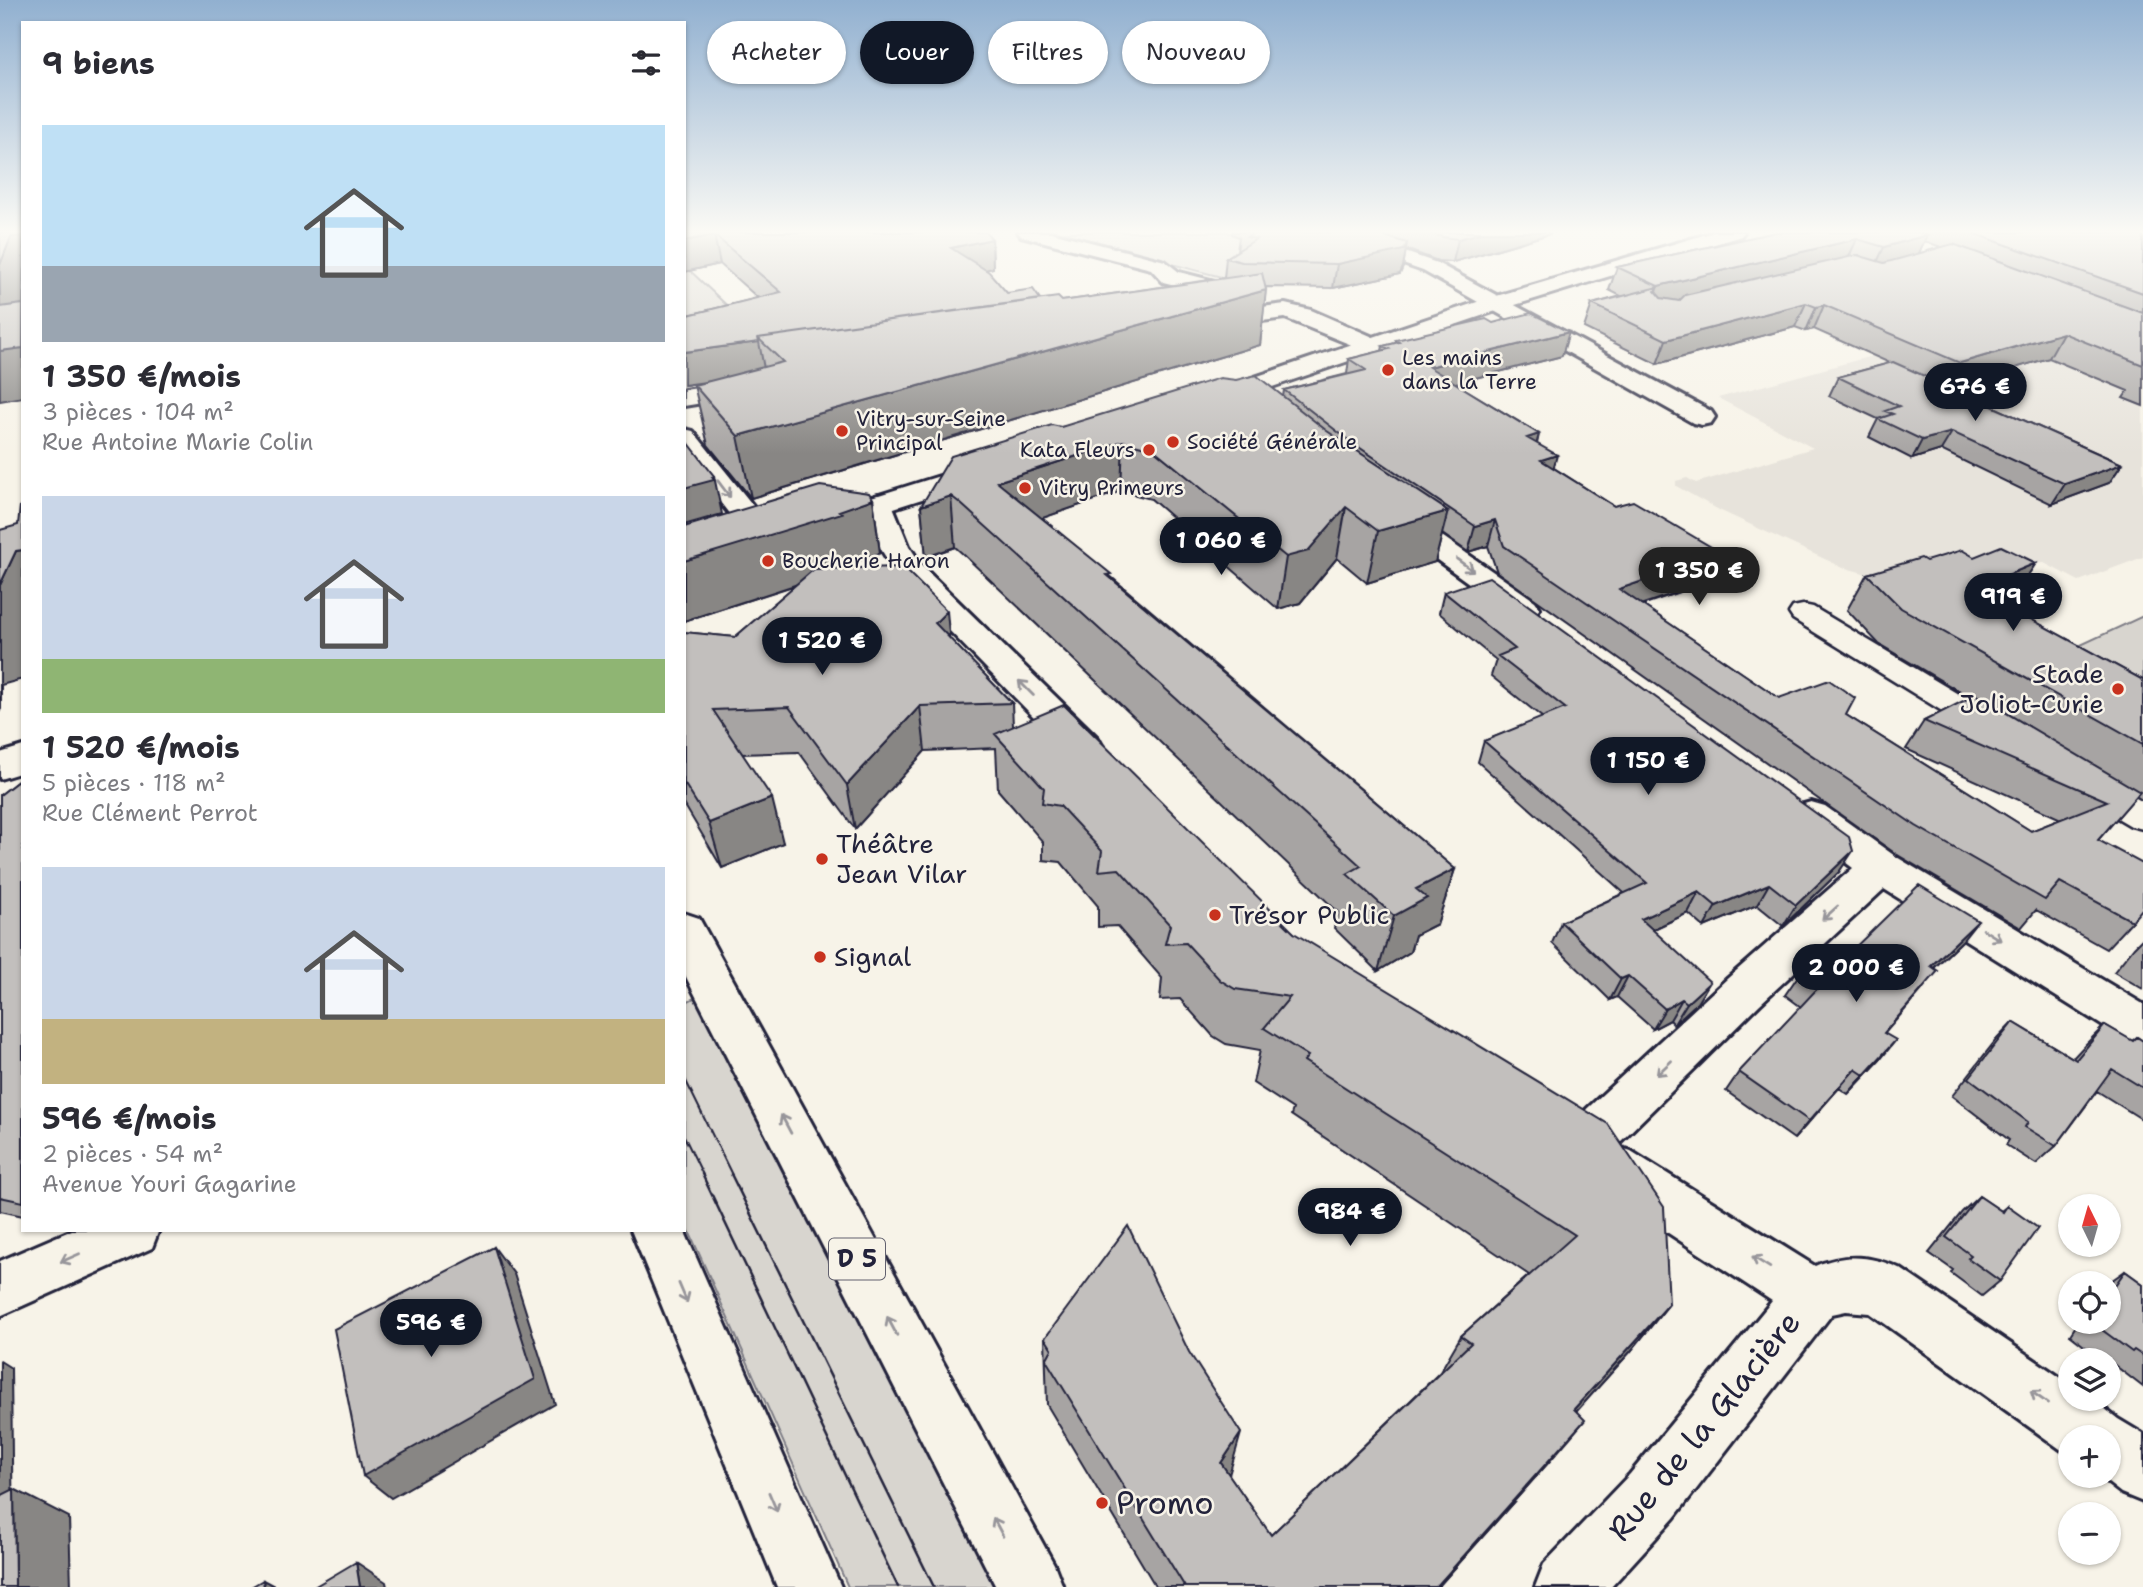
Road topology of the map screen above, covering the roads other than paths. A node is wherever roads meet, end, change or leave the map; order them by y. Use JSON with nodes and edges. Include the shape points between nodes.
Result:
{"nodes":[{"id":1,"x":1267,"y":306,"type":"edge"},
{"id":2,"x":1488,"y":306,"type":"edge"},
{"id":3,"x":1498,"y":306,"type":"edge"},
{"id":4,"x":1273,"y":311,"type":"junction"},
{"id":5,"x":1194,"y":322,"type":"edge"},
{"id":6,"x":1372,"y":345,"type":"junction"},
{"id":7,"x":774,"y":385,"type":"edge"},
{"id":8,"x":686,"y":398,"type":"edge"},
{"id":9,"x":1195,"y":405,"type":"edge"},
{"id":10,"x":1702,"y":417,"type":"dead end"},
{"id":11,"x":686,"y":439,"type":"edge"},
{"id":12,"x":1009,"y":463,"type":"edge"},
{"id":13,"x":1364,"y":495,"type":"edge"},
{"id":14,"x":878,"y":504,"type":"junction"},
{"id":15,"x":1803,"y":613,"type":"dead end"},
{"id":16,"x":1553,"y":629,"type":"edge"},
{"id":17,"x":2022,"y":746,"type":"edge"},
{"id":18,"x":21,"y":760,"type":"edge"},
{"id":19,"x":0,"y":766,"type":"edge"},
{"id":20,"x":2058,"y":767,"type":"edge"},
{"id":21,"x":1117,"y":779,"type":"edge"},
{"id":22,"x":1790,"y":801,"type":"edge"},
{"id":23,"x":2143,"y":817,"type":"edge"},
{"id":24,"x":1881,"y":867,"type":"junction"},
{"id":25,"x":686,"y":934,"type":"edge"},
{"id":26,"x":2143,"y":1027,"type":"edge"},
{"id":27,"x":128,"y":1232,"type":"edge"},
{"id":28,"x":658,"y":1232,"type":"edge"},
{"id":29,"x":0,"y":1289,"type":"edge"},
{"id":30,"x":1812,"y":1295,"type":"junction"},
{"id":31,"x":2078,"y":1425,"type":"edge"},
{"id":32,"x":2121,"y":1455,"type":"edge"},
{"id":33,"x":2143,"y":1471,"type":"edge"},
{"id":34,"x":809,"y":1587,"type":"edge"},
{"id":35,"x":1031,"y":1587,"type":"edge"},
{"id":36,"x":1567,"y":1587,"type":"edge"}],
"edges":[{"from":1,"to":4,"type":"street"},
{"from":2,"to":6,"type":"street"},
{"from":3,"to":10,"type":"street"},
{"from":4,"to":5,"type":"street"},
{"from":4,"to":6,"type":"street","via":[[1303,315]]},
{"from":6,"to":9,"type":"street","via":[[1247,403]]},
{"from":7,"to":8,"type":"street"},
{"from":11,"to":14,"type":"street","one_way":true,"via":[[776,537]]},
{"from":12,"to":14,"type":"street"},
{"from":13,"to":16,"type":"street","one_way":true},
{"from":21,"to":14,"type":"street","one_way":true,"via":[[911,573],[894,546]]},
{"from":15,"to":17,"type":"street"},
{"from":18,"to":19,"type":"street"},
{"from":20,"to":23,"type":"street"},
{"from":22,"to":24,"type":"street"},
{"from":24,"to":26,"type":"street","one_way":true},
{"from":24,"to":30,"type":"street","via":[[1744,991],[1564,1136]]},
{"from":35,"to":25,"type":"street","number":"D 5","one_way":true},
{"from":27,"to":29,"type":"street","one_way":true},
{"from":28,"to":34,"type":"street","one_way":true},
{"from":31,"to":30,"type":"street","one_way":true,"via":[[1882,1288],[1845,1283]]},
{"from":30,"to":36,"type":"street","name":"Rue de la Glacière","via":[[1652,1496]]},
{"from":32,"to":33,"type":"street"}]}
